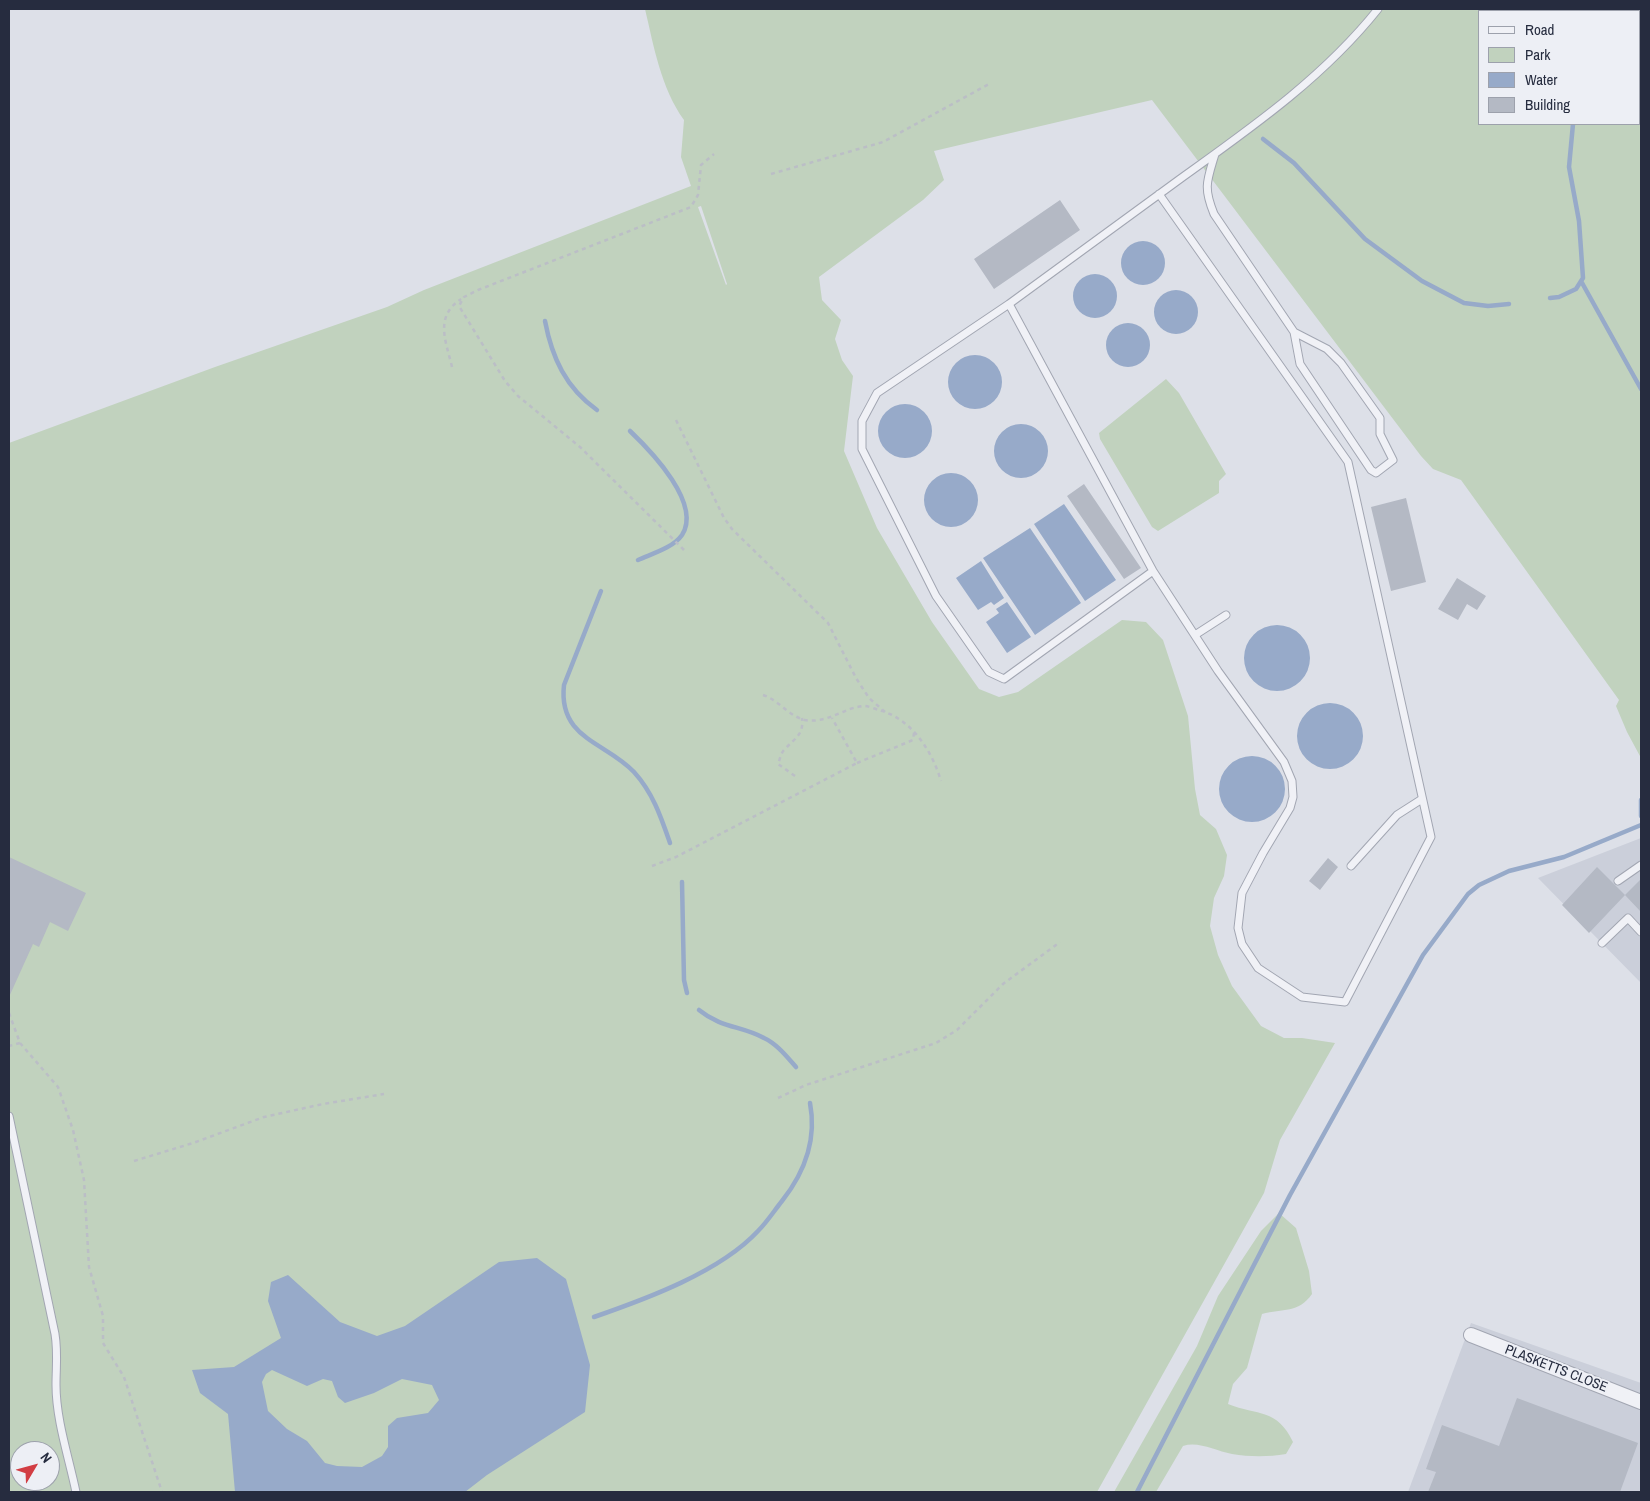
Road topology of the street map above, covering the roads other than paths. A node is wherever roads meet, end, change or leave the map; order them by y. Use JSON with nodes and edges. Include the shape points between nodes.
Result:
{"nodes":[{"id":1,"x":1378,"y":9,"type":"edge"},
{"id":2,"x":1215,"y":154,"type":"junction"},
{"id":3,"x":1160,"y":194,"type":"junction"},
{"id":4,"x":1009,"y":304,"type":"junction"},
{"id":5,"x":1294,"y":332,"type":"junction"},
{"id":6,"x":1153,"y":571,"type":"junction"},
{"id":7,"x":1226,"y":615,"type":"dead end"},
{"id":8,"x":1195,"y":634,"type":"junction"},
{"id":9,"x":1422,"y":799,"type":"junction"},
{"id":10,"x":1641,"y":865,"type":"edge"},
{"id":11,"x":1351,"y":866,"type":"dead end"},
{"id":12,"x":1618,"y":881,"type":"dead end"},
{"id":13,"x":1641,"y":932,"type":"edge"},
{"id":14,"x":1602,"y":943,"type":"dead end"},
{"id":15,"x":9,"y":1116,"type":"edge"},
{"id":16,"x":1471,"y":1335,"type":"dead end"},
{"id":17,"x":1641,"y":1402,"type":"edge"},
{"id":18,"x":76,"y":1492,"type":"edge"}],
"edges":[{"from":1,"to":2,"type":"lane","via":[[1356,36],[1304,86]]},
{"from":2,"to":3,"type":"lane"},
{"from":2,"to":5,"type":"lane","via":[[1206,195],[1214,214]]},
{"from":3,"to":4,"type":"lane"},
{"from":3,"to":9,"type":"lane","via":[[1348,462]]},
{"from":4,"to":6,"type":"lane"},
{"from":4,"to":6,"type":"lane","via":[[877,393],[862,422],[862,449],[936,596],[989,672],[1004,680]]},
{"from":5,"to":5,"type":"lane","via":[[1333,353],[1380,418],[1380,434],[1393,460],[1381,470],[1376,473],[1371,470],[1300,364]]},
{"from":6,"to":8,"type":"lane"},
{"from":7,"to":8,"type":"lane"},
{"from":8,"to":9,"type":"lane","via":[[1284,762],[1292,781],[1290,808],[1251,874],[1242,893],[1239,911],[1238,928],[1242,944],[1258,968],[1271,978],[1302,997],[1345,1002],[1431,837]]},
{"from":9,"to":11,"type":"lane","via":[[1397,815]]},
{"from":10,"to":12,"type":"lane"},
{"from":13,"to":14,"type":"lane","via":[[1628,918]]},
{"from":15,"to":18,"type":"lane","via":[[55,1334],[58,1403]]},
{"from":16,"to":17,"type":"street","name":"PLASKETTS CLOSE"}]}
